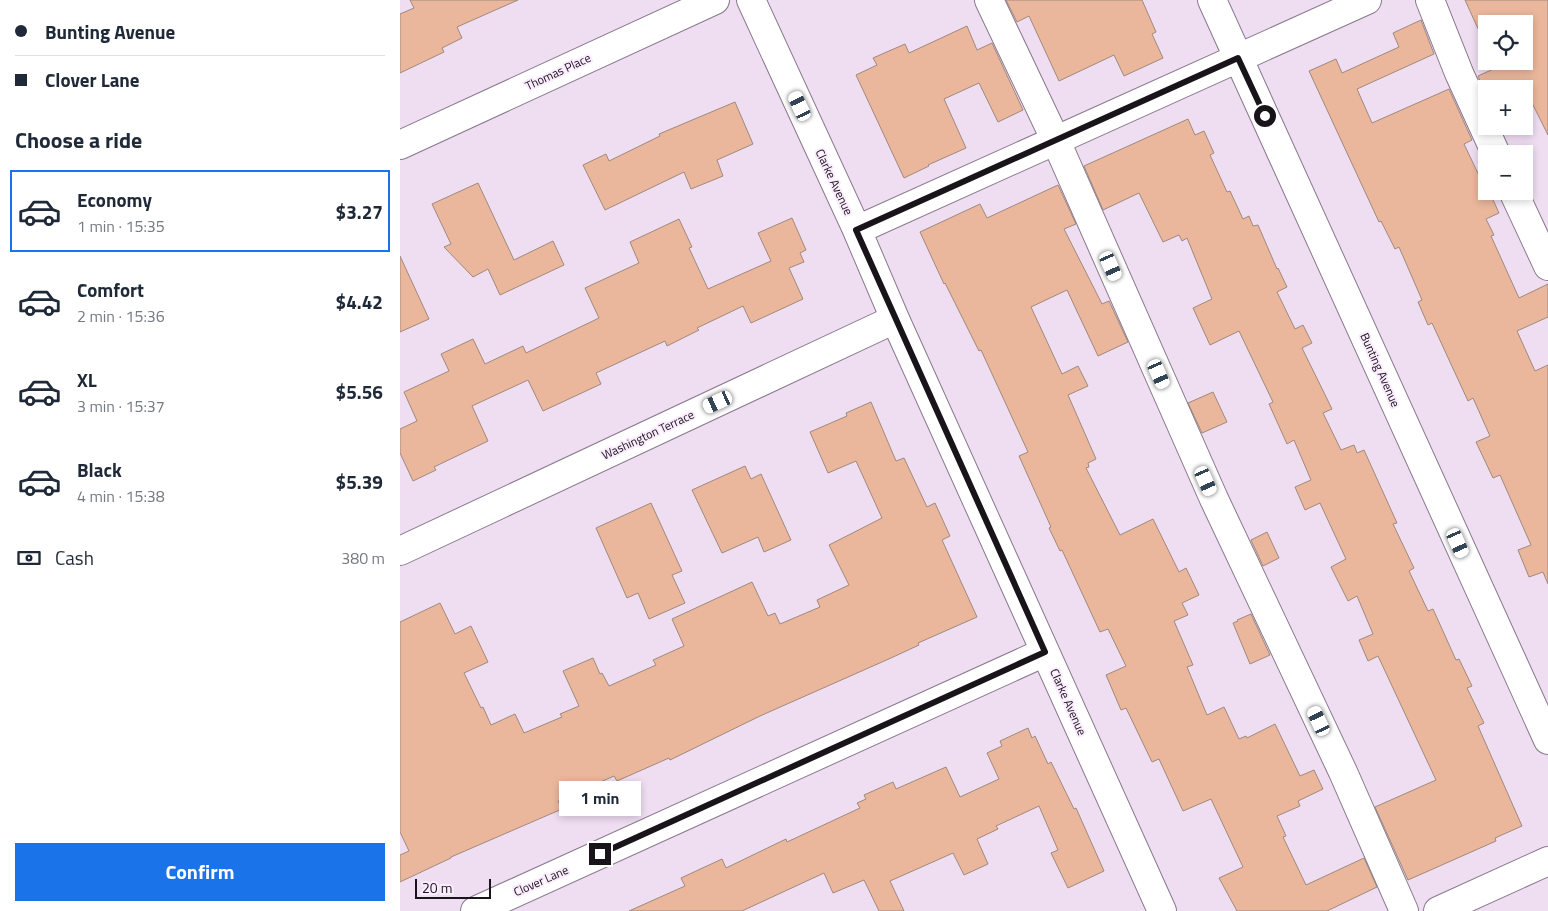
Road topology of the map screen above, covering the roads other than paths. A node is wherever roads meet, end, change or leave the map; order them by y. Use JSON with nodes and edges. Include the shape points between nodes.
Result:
{"nodes":[{"id":1,"x":715,"y":0,"type":"edge"},
{"id":2,"x":751,"y":0,"type":"edge"},
{"id":3,"x":989,"y":0,"type":"edge"},
{"id":4,"x":1212,"y":0,"type":"edge"},
{"id":5,"x":1367,"y":0,"type":"edge"},
{"id":6,"x":1430,"y":0,"type":"edge"},
{"id":7,"x":1238,"y":58,"type":"junction"},
{"id":8,"x":1056,"y":141,"type":"junction"},
{"id":9,"x":400,"y":144,"type":"edge"},
{"id":10,"x":1492,"y":145,"type":"edge"},
{"id":11,"x":1517,"y":200,"type":"edge"},
{"id":12,"x":856,"y":230,"type":"junction"},
{"id":13,"x":1548,"y":266,"type":"edge"},
{"id":14,"x":895,"y":320,"type":"junction"},
{"id":15,"x":400,"y":551,"type":"edge"},
{"id":16,"x":1045,"y":652,"type":"junction"},
{"id":17,"x":1548,"y":740,"type":"edge"},
{"id":18,"x":1548,"y":861,"type":"edge"},
{"id":19,"x":475,"y":911,"type":"edge"},
{"id":20,"x":1162,"y":911,"type":"edge"},
{"id":21,"x":1404,"y":911,"type":"edge"},
{"id":22,"x":1438,"y":911,"type":"edge"}],
"edges":[{"from":1,"to":9,"type":"street","name":"Thomas Place"},
{"from":2,"to":12,"type":"street","name":"Clarke Avenue"},
{"from":3,"to":8,"type":"street"},
{"from":4,"to":7,"type":"street","name":"Bunting Avenue"},
{"from":5,"to":7,"type":"street"},
{"from":6,"to":10,"type":"street"},
{"from":7,"to":8,"type":"street"},
{"from":7,"to":17,"type":"street","name":"Bunting Avenue"},
{"from":8,"to":12,"type":"street"},
{"from":8,"to":21,"type":"street","via":[[1214,499],[1343,772]]},
{"from":11,"to":13,"type":"street"},
{"from":12,"to":14,"type":"street","name":"Clarke Avenue"},
{"from":14,"to":15,"type":"street","name":"Washington Terrace"},
{"from":14,"to":16,"type":"street","name":"Clarke Avenue"},
{"from":16,"to":19,"type":"street","name":"Clover Lane"},
{"from":16,"to":20,"type":"street","name":"Clarke Avenue"},
{"from":18,"to":22,"type":"street"}]}
